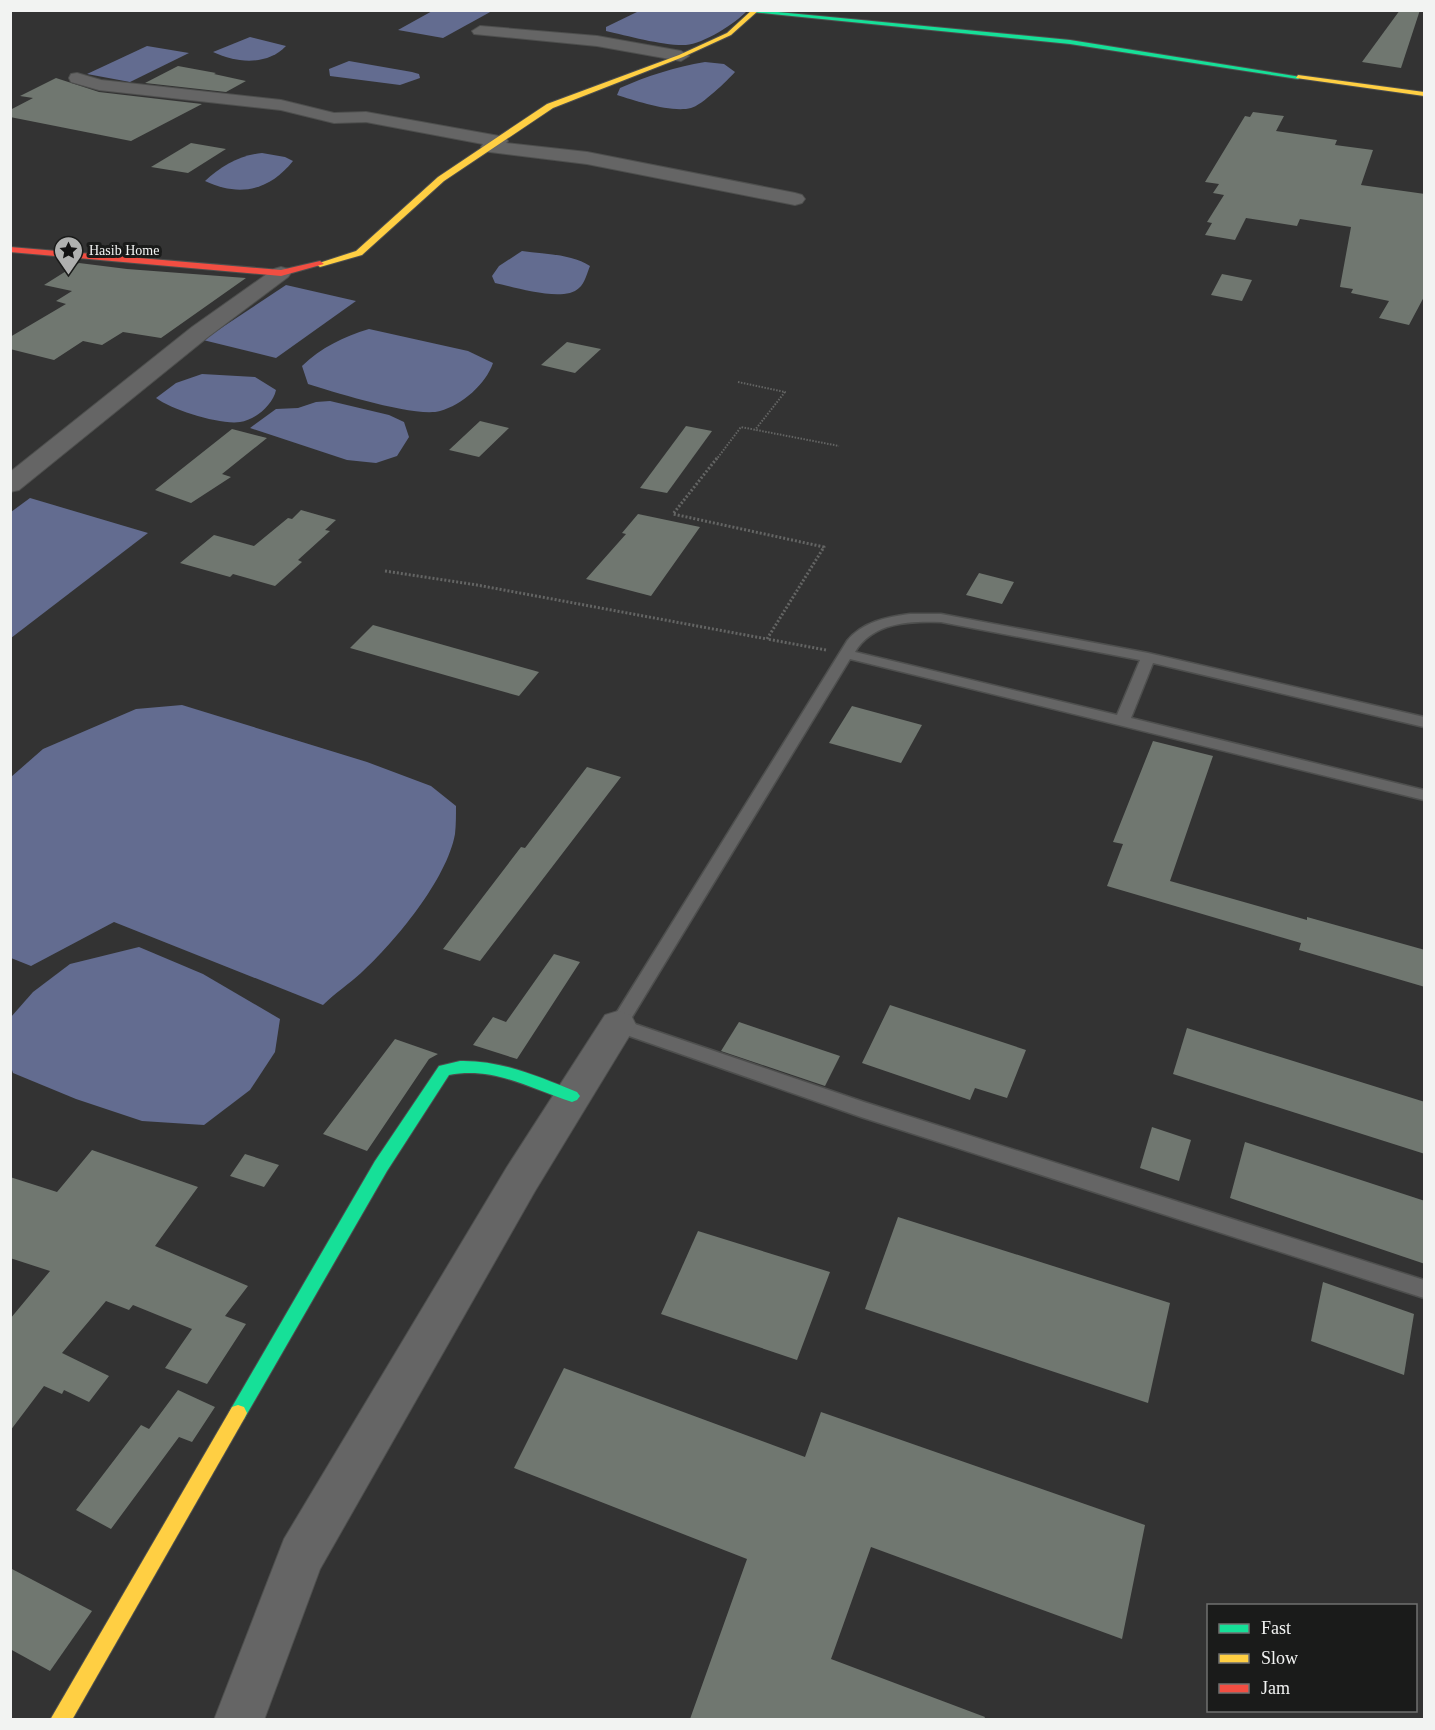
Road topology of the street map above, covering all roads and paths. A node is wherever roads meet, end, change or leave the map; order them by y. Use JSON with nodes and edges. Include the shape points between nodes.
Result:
{"nodes":[{"id":1,"x":755,"y":11,"type":"edge"},
{"id":2,"x":480,"y":31,"type":"dead end"},
{"id":3,"x":681,"y":56,"type":"junction"},
{"id":4,"x":76,"y":78,"type":"dead end"},
{"id":5,"x":1425,"y":94,"type":"edge"},
{"id":6,"x":494,"y":144,"type":"junction"},
{"id":7,"x":795,"y":199,"type":"dead end"},
{"id":8,"x":10,"y":249,"type":"edge"},
{"id":9,"x":281,"y":273,"type":"junction"},
{"id":10,"x":738,"y":382,"type":"dead end"},
{"id":11,"x":755,"y":430,"type":"junction"},
{"id":12,"x":839,"y":446,"type":"dead end"},
{"id":13,"x":10,"y":485,"type":"edge"},
{"id":14,"x":385,"y":571,"type":"dead end"},
{"id":15,"x":767,"y":639,"type":"junction"},
{"id":16,"x":846,"y":654,"type":"junction"},
{"id":17,"x":1148,"y":657,"type":"junction"},
{"id":18,"x":1122,"y":722,"type":"junction"},
{"id":19,"x":1425,"y":722,"type":"edge"},
{"id":20,"x":1425,"y":795,"type":"edge"},
{"id":21,"x":618,"y":1025,"type":"junction"},
{"id":22,"x":572,"y":1096,"type":"junction"},
{"id":23,"x":1425,"y":1289,"type":"edge"},
{"id":24,"x":60,"y":1719,"type":"edge"},
{"id":25,"x":239,"y":1719,"type":"edge"}],
"edges":[{"from":1,"to":3,"type":"street","via":[[729,34]]},
{"from":1,"to":5,"type":"street","via":[[1070,42]]},
{"from":2,"to":3,"type":"street","via":[[597,41]]},
{"from":3,"to":6,"type":"street","via":[[550,106]]},
{"from":4,"to":6,"type":"street","via":[[99,85],[281,105],[334,118],[366,117]]},
{"from":6,"to":7,"type":"street"},
{"from":6,"to":9,"type":"street","via":[[441,179],[359,253],[321,266]]},
{"from":8,"to":9,"type":"street"},
{"from":9,"to":13,"type":"street","via":[[200,332]]},
{"from":10,"to":11,"type":"path","via":[[785,392]]},
{"from":11,"to":12,"type":"path"},
{"from":11,"to":15,"type":"path","via":[[741,427],[673,514],[824,547]]},
{"from":14,"to":15,"type":"path"},
{"from":15,"to":16,"type":"path"},
{"from":16,"to":17,"type":"lane","via":[[860,636],[877,626],[911,617],[941,618]]},
{"from":16,"to":18,"type":"lane"},
{"from":16,"to":21,"type":"lane"},
{"from":17,"to":18,"type":"lane"},
{"from":17,"to":19,"type":"lane"},
{"from":18,"to":20,"type":"lane"},
{"from":21,"to":22,"type":"street"},
{"from":21,"to":23,"type":"lane","via":[[861,1109]]},
{"from":22,"to":24,"type":"street","via":[[494,1068],[456,1064],[444,1070],[381,1166]]},
{"from":22,"to":25,"type":"street","via":[[301,1557]]}]}
